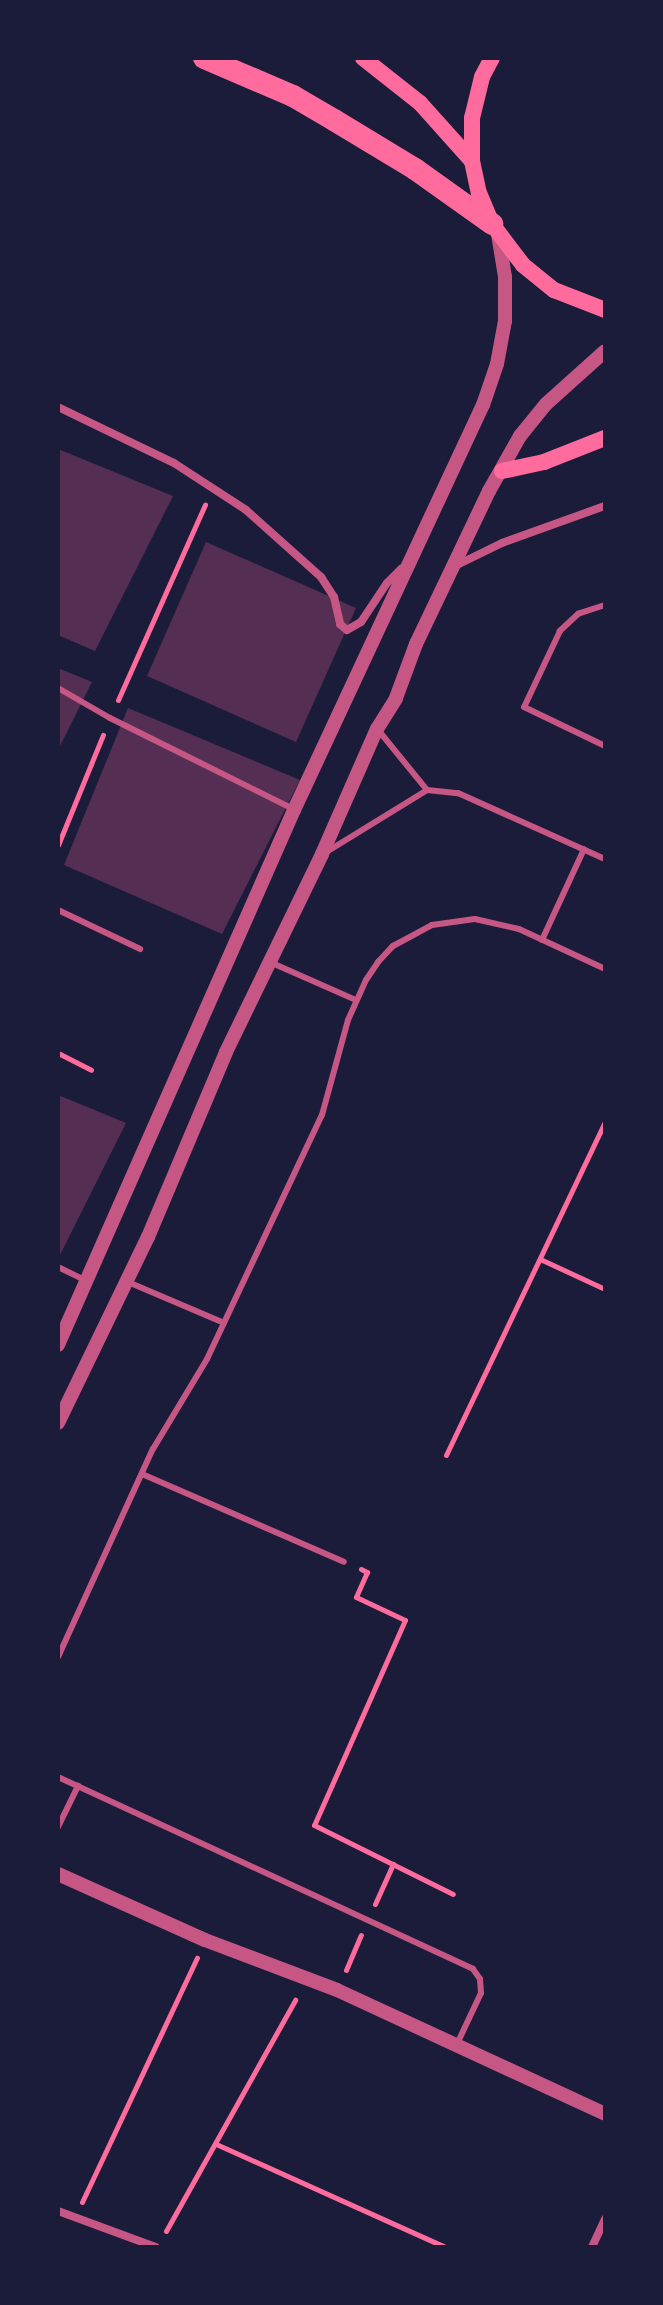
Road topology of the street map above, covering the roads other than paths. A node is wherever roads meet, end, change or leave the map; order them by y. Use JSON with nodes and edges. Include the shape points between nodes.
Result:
{"nodes":[{"id":1,"x":204,"y":58,"type":"edge"},
{"id":2,"x":363,"y":58,"type":"edge"},
{"id":3,"x":492,"y":58,"type":"edge"},
{"id":4,"x":472,"y":161,"type":"junction"},
{"id":5,"x":495,"y":229,"type":"junction"},
{"id":6,"x":605,"y":310,"type":"edge"},
{"id":7,"x":605,"y":351,"type":"edge"},
{"id":8,"x":58,"y":407,"type":"edge"},
{"id":9,"x":605,"y":438,"type":"edge"},
{"id":10,"x":502,"y":471,"type":"junction"},
{"id":11,"x":605,"y":506,"type":"edge"},
{"id":12,"x":411,"y":560,"type":"junction"},
{"id":13,"x":452,"y":568,"type":"junction"},
{"id":14,"x":605,"y":605,"type":"edge"},
{"id":15,"x":58,"y":688,"type":"edge"},
{"id":16,"x":377,"y":729,"type":"junction"},
{"id":17,"x":605,"y":746,"type":"edge"},
{"id":18,"x":427,"y":790,"type":"junction"},
{"id":19,"x":294,"y":810,"type":"junction"},
{"id":20,"x":584,"y":849,"type":"junction"},
{"id":21,"x":322,"y":854,"type":"junction"},
{"id":22,"x":605,"y":859,"type":"edge"},
{"id":23,"x":58,"y":910,"type":"edge"},
{"id":24,"x":542,"y":940,"type":"junction"},
{"id":25,"x":140,"y":949,"type":"dead end"},
{"id":26,"x":269,"y":961,"type":"junction"},
{"id":27,"x":605,"y":969,"type":"edge"},
{"id":28,"x":356,"y":1000,"type":"junction"},
{"id":29,"x":58,"y":1267,"type":"edge"},
{"id":30,"x":85,"y":1280,"type":"junction"},
{"id":31,"x":127,"y":1282,"type":"junction"},
{"id":32,"x":224,"y":1323,"type":"junction"},
{"id":33,"x":58,"y":1345,"type":"edge"},
{"id":34,"x":58,"y":1423,"type":"edge"},
{"id":35,"x":142,"y":1474,"type":"junction"},
{"id":36,"x":344,"y":1562,"type":"road end"},
{"id":37,"x":58,"y":1634,"type":"edge"},
{"id":38,"x":67,"y":1638,"type":"junction"},
{"id":39,"x":58,"y":1657,"type":"edge"},
{"id":40,"x":58,"y":1777,"type":"edge"},
{"id":41,"x":78,"y":1786,"type":"junction"},
{"id":42,"x":58,"y":1827,"type":"edge"},
{"id":43,"x":58,"y":1874,"type":"edge"},
{"id":44,"x":457,"y":2045,"type":"junction"},
{"id":45,"x":605,"y":2114,"type":"edge"},
{"id":46,"x":58,"y":2211,"type":"edge"},
{"id":47,"x":605,"y":2219,"type":"edge"},
{"id":48,"x":153,"y":2246,"type":"edge"},
{"id":49,"x":592,"y":2247,"type":"edge"}],
"edges":[{"from":1,"to":5,"type":"highway","via":[[293,96],[334,120],[415,169]]},
{"from":2,"to":4,"type":"main road","via":[[420,103]]},
{"from":3,"to":4,"type":"main road","via":[[472,118]]},
{"from":4,"to":5,"type":"main road"},
{"from":5,"to":6,"type":"main road","via":[[523,265],[554,290]]},
{"from":5,"to":12,"type":"street","via":[[505,277],[505,321],[497,364],[461,458]]},
{"from":7,"to":10,"type":"street","via":[[546,404],[520,436]]},
{"from":8,"to":12,"type":"street","via":[[134,441],[214,487],[277,534],[321,577],[347,630],[361,622],[387,583]]},
{"from":9,"to":10,"type":"main road","via":[[544,462]]},
{"from":10,"to":13,"type":"street"},
{"from":11,"to":13,"type":"street","via":[[502,543]]},
{"from":12,"to":19,"type":"street"},
{"from":13,"to":16,"type":"street","via":[[396,698]]},
{"from":14,"to":17,"type":"lane","via":[[578,614],[560,631],[524,707]]},
{"from":15,"to":19,"type":"lane"},
{"from":16,"to":18,"type":"lane"},
{"from":16,"to":21,"type":"street"},
{"from":18,"to":20,"type":"lane","via":[[458,793]]},
{"from":18,"to":21,"type":"lane"},
{"from":19,"to":30,"type":"street"},
{"from":20,"to":22,"type":"lane"},
{"from":20,"to":24,"type":"lane"},
{"from":21,"to":26,"type":"street"},
{"from":23,"to":25,"type":"lane"},
{"from":24,"to":27,"type":"lane"},
{"from":24,"to":28,"type":"lane","via":[[475,919],[432,925],[393,946]]},
{"from":26,"to":28,"type":"lane"},
{"from":26,"to":31,"type":"street"},
{"from":28,"to":32,"type":"lane","via":[[322,1115]]},
{"from":29,"to":30,"type":"lane"},
{"from":30,"to":33,"type":"street"},
{"from":31,"to":32,"type":"lane"},
{"from":31,"to":34,"type":"street"},
{"from":32,"to":35,"type":"lane"},
{"from":35,"to":36,"type":"lane"},
{"from":35,"to":38,"type":"lane"},
{"from":37,"to":38,"type":"lane"},
{"from":38,"to":39,"type":"lane"},
{"from":40,"to":41,"type":"lane"},
{"from":41,"to":42,"type":"lane"},
{"from":41,"to":44,"type":"lane","via":[[477,1973],[481,1993]]},
{"from":43,"to":44,"type":"street"},
{"from":44,"to":45,"type":"street"},
{"from":46,"to":48,"type":"street"},
{"from":47,"to":49,"type":"street"}]}
